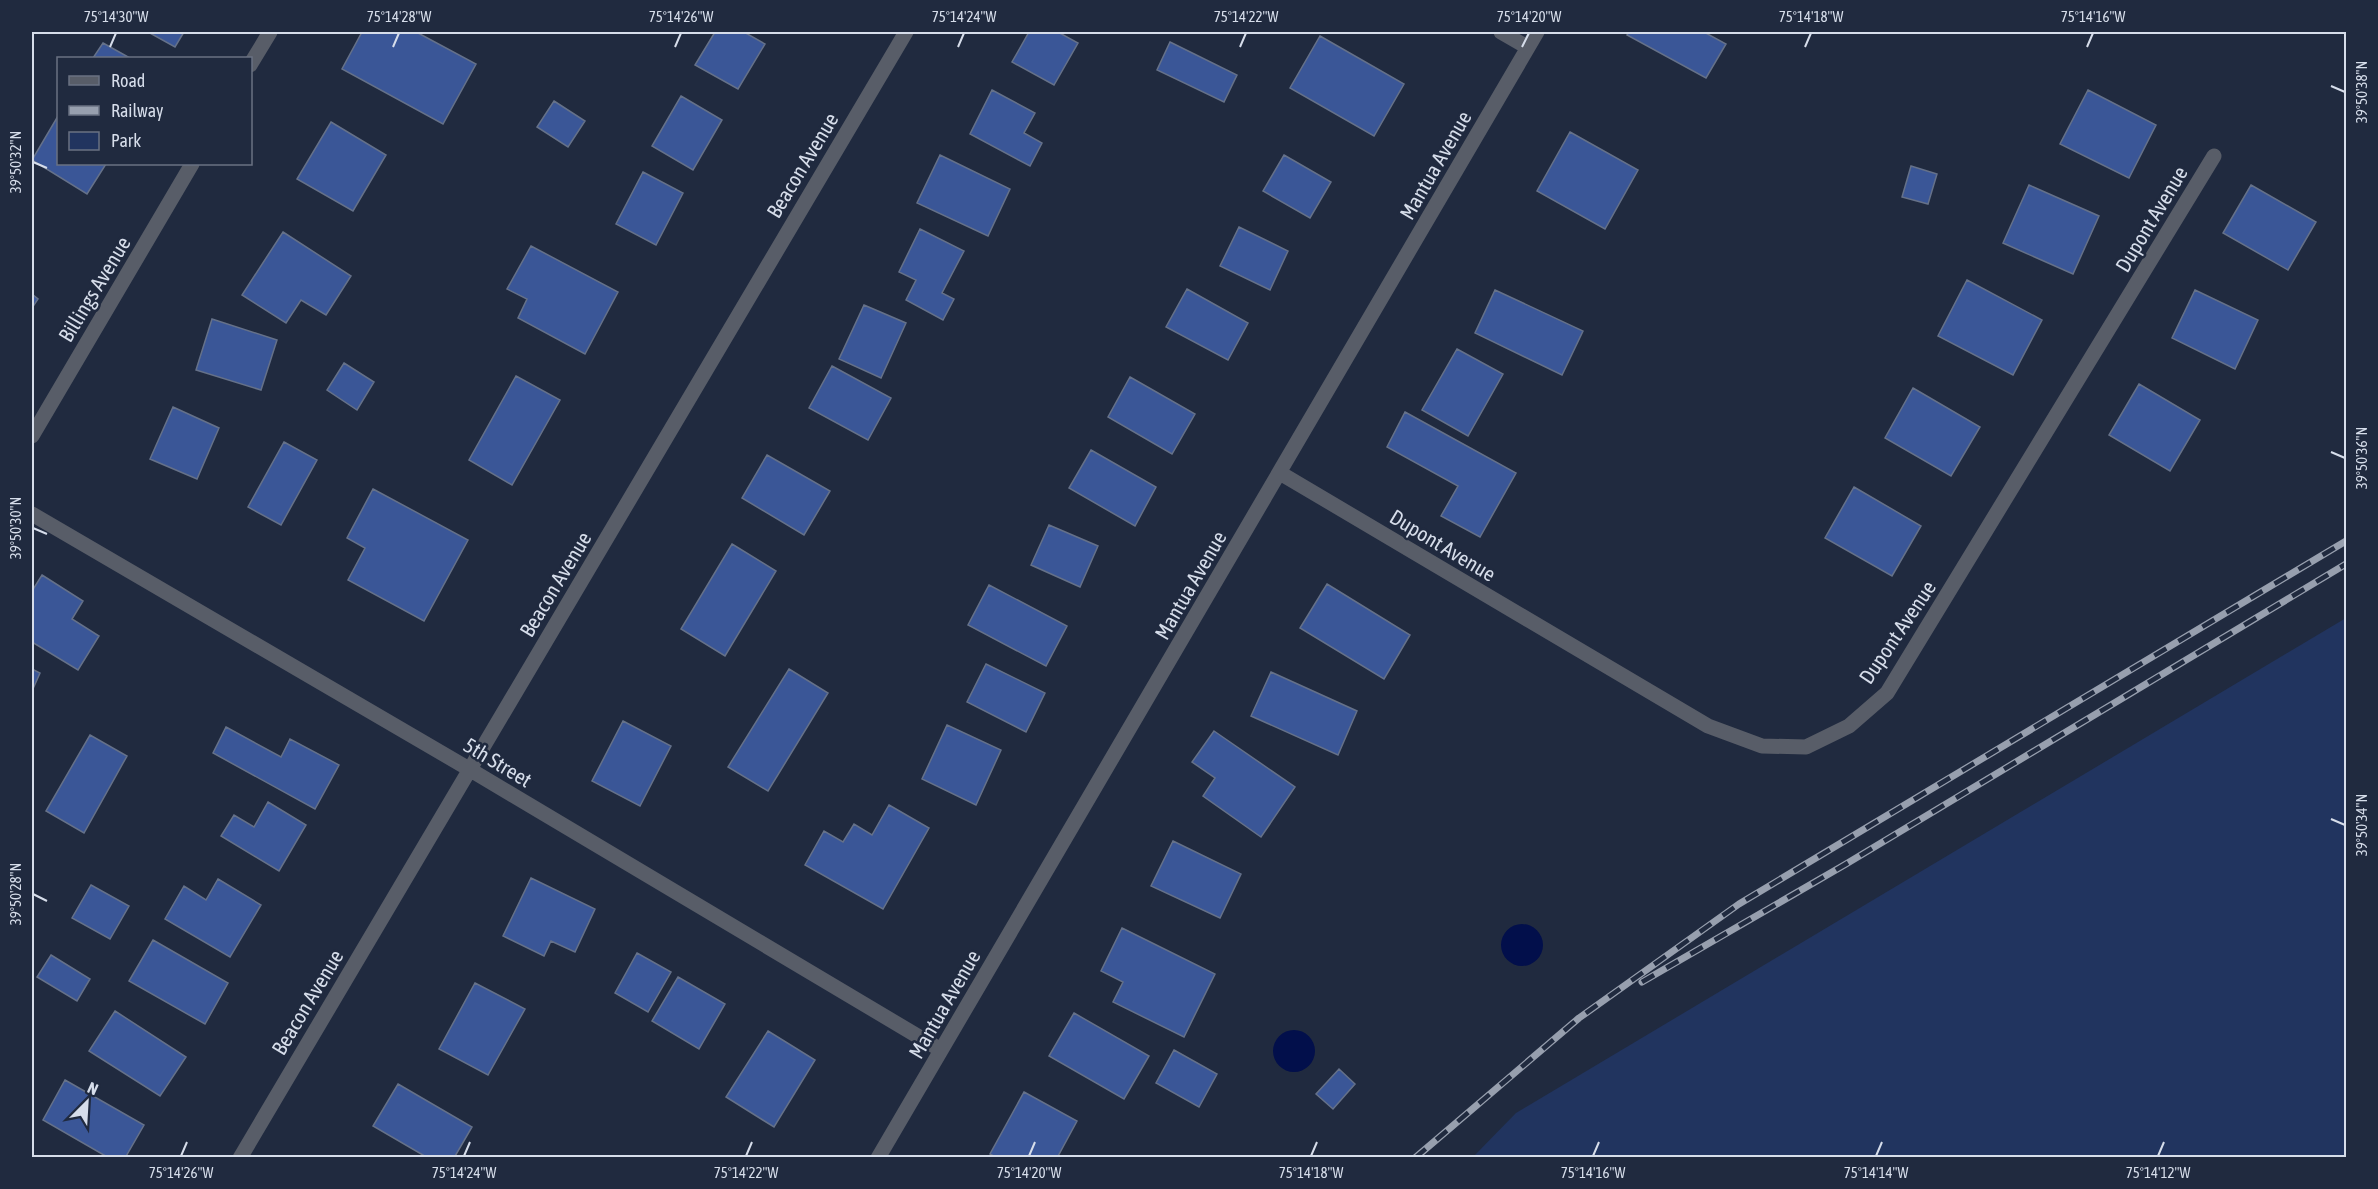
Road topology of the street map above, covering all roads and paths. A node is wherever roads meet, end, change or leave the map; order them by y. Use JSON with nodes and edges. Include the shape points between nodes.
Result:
{"nodes":[{"id":1,"x":270,"y":32,"type":"edge"},
{"id":2,"x":906,"y":32,"type":"edge"},
{"id":3,"x":1501,"y":32,"type":"edge"},
{"id":4,"x":1537,"y":32,"type":"edge"},
{"id":5,"x":1527,"y":47,"type":"junction"},
{"id":6,"x":252,"y":62,"type":"edge"},
{"id":7,"x":2214,"y":156,"type":"dead end"},
{"id":8,"x":191,"y":165,"type":"edge"},
{"id":9,"x":32,"y":435,"type":"edge"},
{"id":10,"x":1280,"y":472,"type":"junction"},
{"id":11,"x":32,"y":514,"type":"edge"},
{"id":12,"x":469,"y":769,"type":"junction"},
{"id":13,"x":941,"y":1050,"type":"junction"},
{"id":14,"x":240,"y":1158,"type":"edge"},
{"id":15,"x":878,"y":1158,"type":"edge"}],
"edges":[{"from":1,"to":6,"type":"street"},
{"from":2,"to":12,"type":"street","name":"Beacon Avenue"},
{"from":3,"to":5,"type":"street"},
{"from":4,"to":5,"type":"street","name":"Mantua Avenue"},
{"from":5,"to":10,"type":"street","name":"Mantua Avenue"},
{"from":7,"to":10,"type":"street","name":"Dupont Avenue","via":[[1887,693],[1849,726],[1806,747],[1762,746],[1708,726]]},
{"from":8,"to":9,"type":"street","name":"Billings Avenue"},
{"from":10,"to":13,"type":"street","name":"Mantua Avenue"},
{"from":11,"to":12,"type":"street","name":"5th Street"},
{"from":12,"to":13,"type":"street","name":"5th Street"},
{"from":12,"to":14,"type":"street","name":"Beacon Avenue"},
{"from":13,"to":15,"type":"street","name":"Mantua Avenue"}]}
